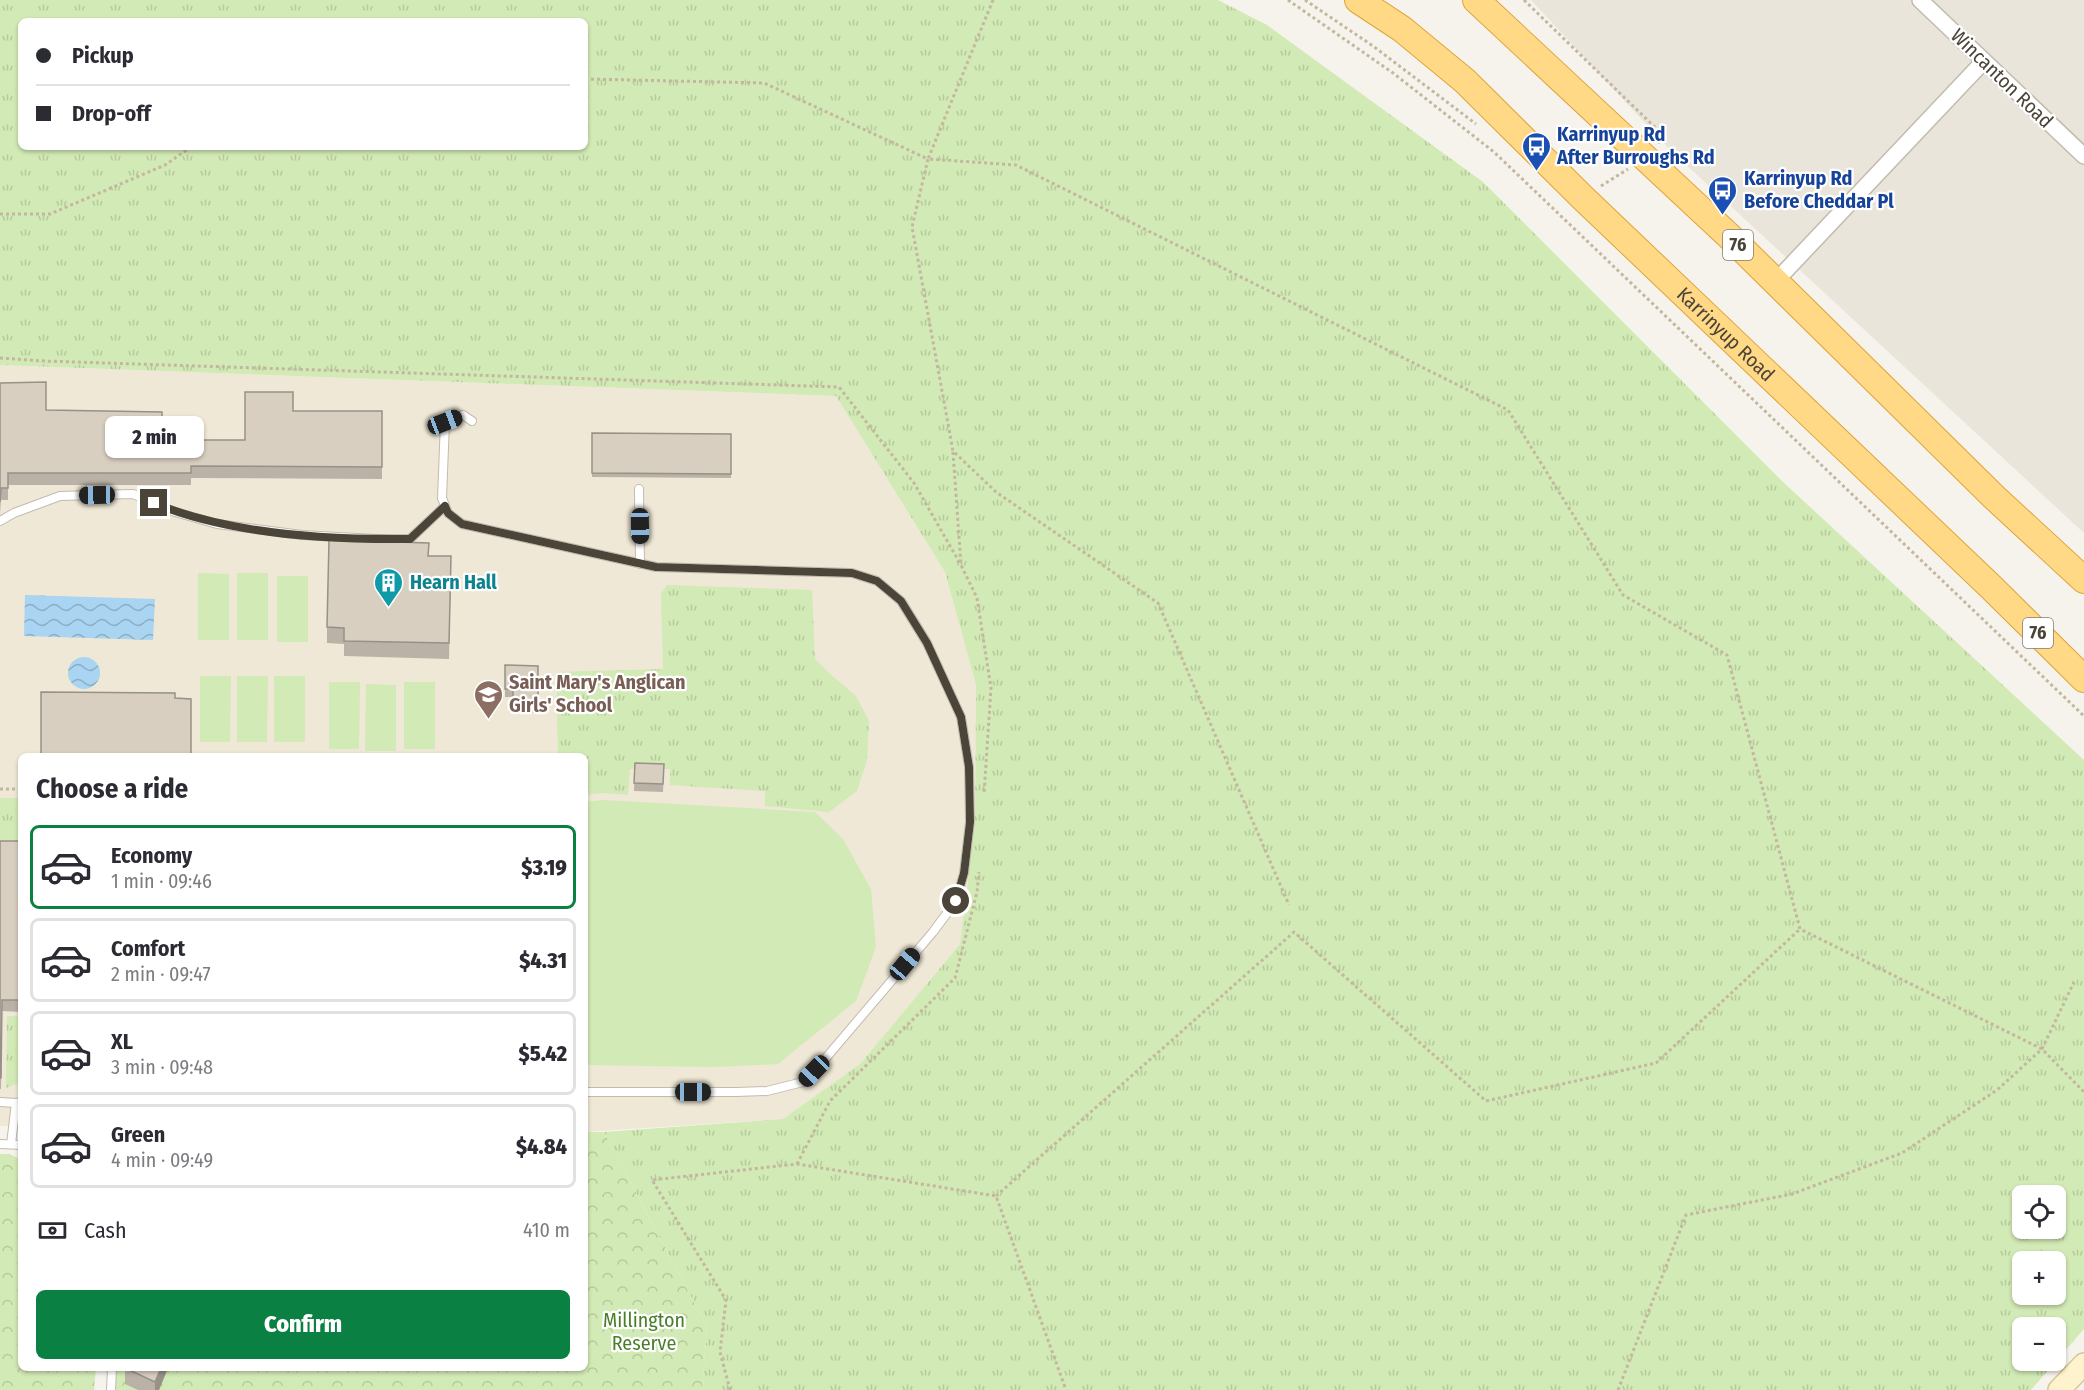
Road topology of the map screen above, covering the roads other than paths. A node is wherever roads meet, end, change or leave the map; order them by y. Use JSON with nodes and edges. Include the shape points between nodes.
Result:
{"nodes":[{"id":1,"x":1358,"y":0,"type":"edge"},
{"id":2,"x":1476,"y":0,"type":"edge"},
{"id":3,"x":1920,"y":0,"type":"edge"},
{"id":4,"x":1984,"y":61,"type":"junction"},
{"id":5,"x":2084,"y":156,"type":"edge"},
{"id":6,"x":1775,"y":282,"type":"junction"},
{"id":7,"x":472,"y":421,"type":"dead end"},
{"id":8,"x":639,"y":489,"type":"dead end"},
{"id":9,"x":445,"y":506,"type":"junction"},
{"id":10,"x":0,"y":521,"type":"edge"},
{"id":11,"x":640,"y":564,"type":"junction"},
{"id":12,"x":2084,"y":580,"type":"edge"},
{"id":13,"x":1991,"y":587,"type":"junction"},
{"id":14,"x":2084,"y":658,"type":"edge"},
{"id":15,"x":2084,"y":679,"type":"edge"},
{"id":16,"x":588,"y":1092,"type":"edge"},
{"id":17,"x":0,"y":1102,"type":"edge"},
{"id":18,"x":18,"y":1102,"type":"edge"},
{"id":19,"x":0,"y":1144,"type":"edge"},
{"id":20,"x":11,"y":1144,"type":"junction"},
{"id":21,"x":18,"y":1145,"type":"edge"},
{"id":22,"x":2084,"y":1364,"type":"edge"},
{"id":23,"x":112,"y":1371,"type":"edge"},
{"id":24,"x":2062,"y":1389,"type":"edge"},
{"id":25,"x":111,"y":1390,"type":"edge"}],
"edges":[{"from":1,"to":13,"type":"highway","name":"Karrinyup Road","number":"76","via":[[1402,29],[1465,81]]},
{"from":2,"to":6,"type":"highway","number":"76"},
{"from":3,"to":4,"type":"street","name":"Wincanton Road"},
{"from":4,"to":5,"type":"street","name":"Wincanton Road"},
{"from":4,"to":6,"type":"street"},
{"from":6,"to":12,"type":"highway","number":"76"},
{"from":7,"to":9,"type":"lane","via":[[463,415],[445,422]]},
{"from":8,"to":11,"type":"lane"},
{"from":9,"to":10,"type":"lane","via":[[410,539],[302,535],[217,524],[133,494],[60,496]]},
{"from":9,"to":11,"type":"lane","via":[[462,524]]},
{"from":11,"to":16,"type":"lane","via":[[852,573],[877,581],[901,601],[927,643],[961,717],[969,767],[969,832],[956,901],[803,1082],[736,1092]]},
{"from":13,"to":14,"type":"highway"},
{"from":13,"to":15,"type":"highway","name":"Karrinyup Road","number":"76"},
{"from":17,"to":18,"type":"lane"},
{"from":18,"to":20,"type":"lane"},
{"from":19,"to":20,"type":"lane"},
{"from":20,"to":21,"type":"lane"},
{"from":22,"to":24,"type":"main road"},
{"from":23,"to":25,"type":"lane"}]}
